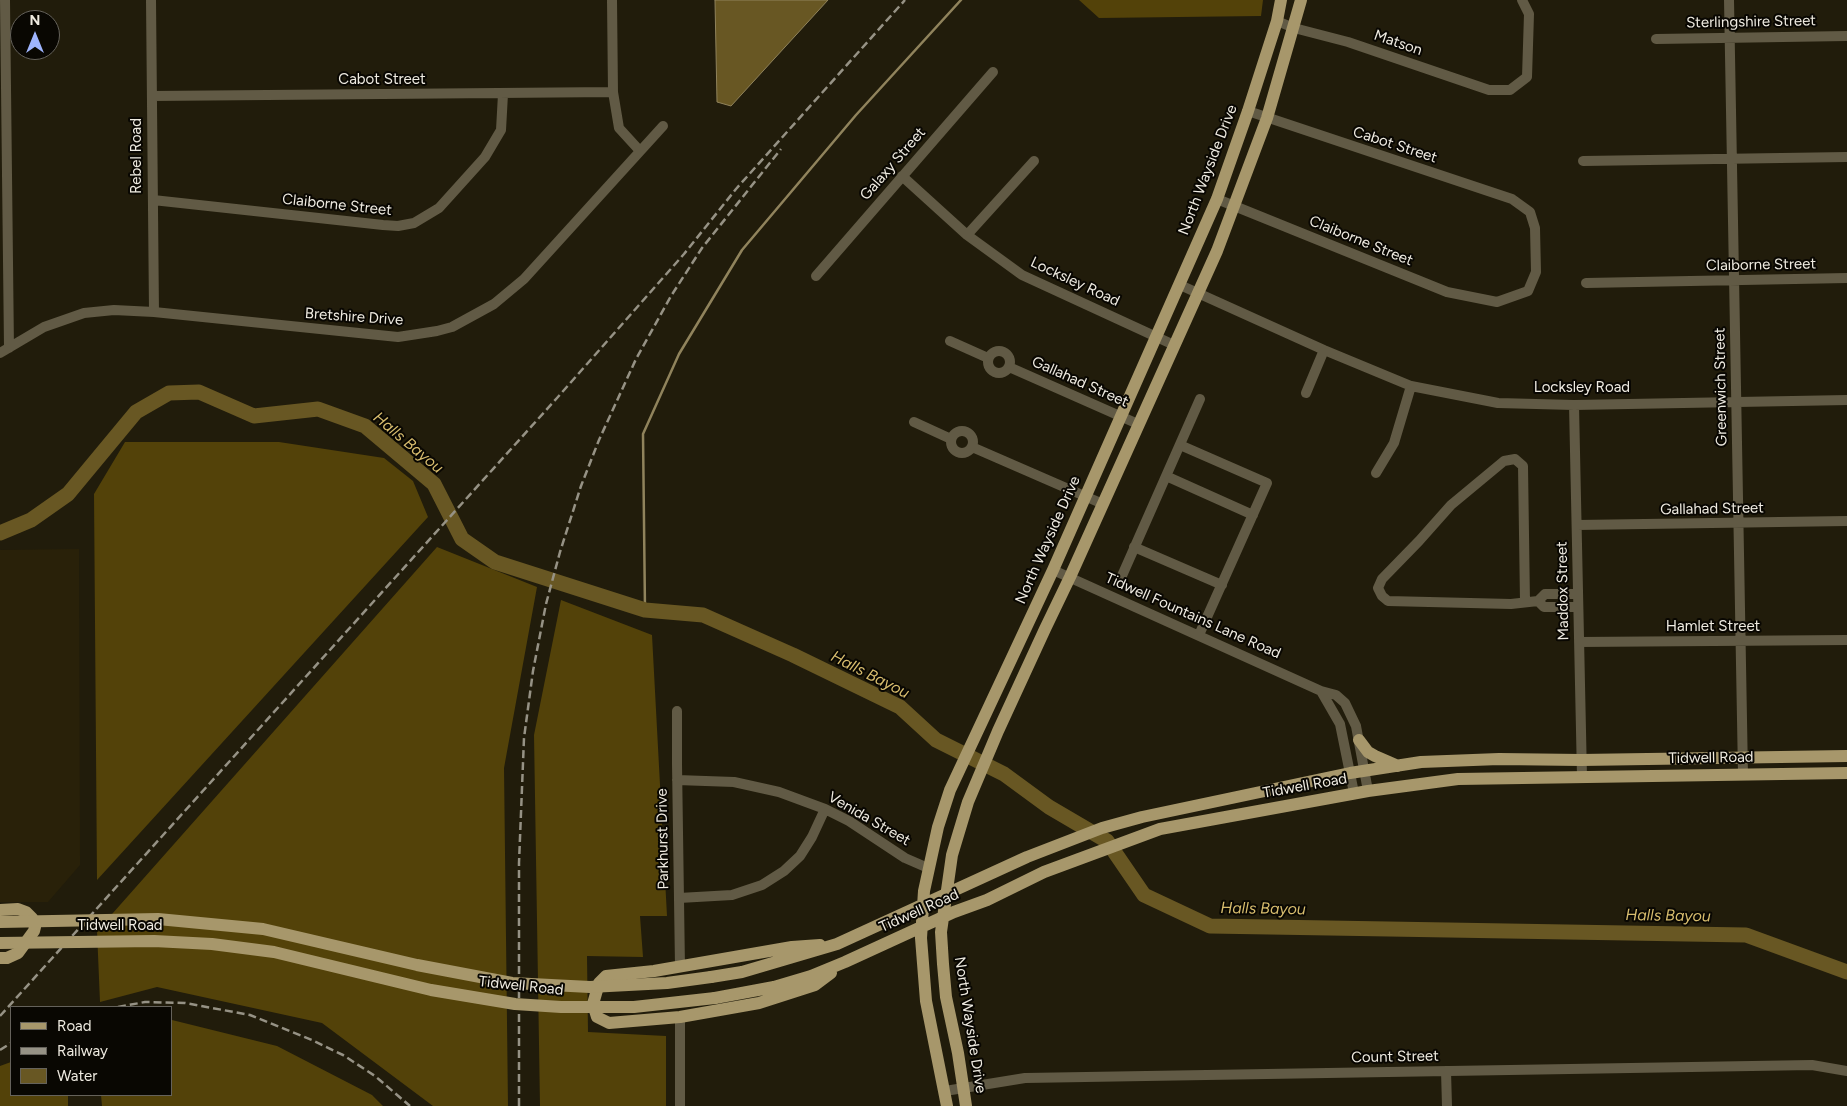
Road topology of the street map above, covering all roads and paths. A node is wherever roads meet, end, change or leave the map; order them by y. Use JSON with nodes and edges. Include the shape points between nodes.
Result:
{"nodes":[{"id":1,"x":151,"y":0,"type":"edge"},
{"id":2,"x":612,"y":0,"type":"edge"},
{"id":3,"x":1281,"y":0,"type":"edge"},
{"id":4,"x":1301,"y":0,"type":"edge"},
{"id":5,"x":1522,"y":0,"type":"edge"},
{"id":6,"x":1729,"y":0,"type":"edge"},
{"id":7,"x":3,"y":2,"type":"edge"},
{"id":8,"x":1277,"y":21,"type":"junction"},
{"id":9,"x":1294,"y":28,"type":"junction"},
{"id":10,"x":1847,"y":36,"type":"edge"},
{"id":11,"x":1730,"y":38,"type":"junction"},
{"id":12,"x":1656,"y":39,"type":"dead end"},
{"id":13,"x":993,"y":72,"type":"dead end"},
{"id":14,"x":613,"y":92,"type":"junction"},
{"id":15,"x":503,"y":94,"type":"junction"},
{"id":16,"x":152,"y":96,"type":"junction"},
{"id":17,"x":1248,"y":111,"type":"junction"},
{"id":18,"x":1267,"y":118,"type":"junction"},
{"id":19,"x":664,"y":126,"type":"dead end"},
{"id":20,"x":3,"y":132,"type":"edge"},
{"id":21,"x":640,"y":151,"type":"junction"},
{"id":22,"x":1847,"y":158,"type":"edge"},
{"id":23,"x":1732,"y":159,"type":"junction"},
{"id":24,"x":1034,"y":161,"type":"dead end"},
{"id":25,"x":1584,"y":162,"type":"dead end"},
{"id":26,"x":902,"y":176,"type":"junction"},
{"id":27,"x":1217,"y":199,"type":"junction"},
{"id":28,"x":153,"y":200,"type":"junction"},
{"id":29,"x":1234,"y":206,"type":"junction"},
{"id":30,"x":967,"y":235,"type":"junction"},
{"id":31,"x":4,"y":252,"type":"edge"},
{"id":32,"x":816,"y":276,"type":"dead end"},
{"id":33,"x":1847,"y":278,"type":"edge"},
{"id":34,"x":1734,"y":281,"type":"junction"},
{"id":35,"x":1586,"y":283,"type":"dead end"},
{"id":36,"x":1180,"y":285,"type":"junction"},
{"id":37,"x":1196,"y":293,"type":"junction"},
{"id":38,"x":1497,"y":302,"type":"joint"},
{"id":39,"x":154,"y":312,"type":"junction"},
{"id":40,"x":1155,"y":336,"type":"junction"},
{"id":41,"x":950,"y":341,"type":"dead end"},
{"id":42,"x":1174,"y":345,"type":"junction"},
{"id":43,"x":1324,"y":350,"type":"junction"},
{"id":44,"x":5,"y":351,"type":"edge"},
{"id":45,"x":988,"y":358,"type":"junction"},
{"id":46,"x":1009,"y":367,"type":"junction"},
{"id":47,"x":1412,"y":386,"type":"junction"},
{"id":48,"x":1306,"y":393,"type":"dead end"},
{"id":49,"x":1200,"y":399,"type":"dead end"},
{"id":50,"x":1847,"y":400,"type":"edge"},
{"id":51,"x":1736,"y":402,"type":"junction"},
{"id":52,"x":1574,"y":404,"type":"junction"},
{"id":53,"x":1120,"y":416,"type":"junction"},
{"id":54,"x":914,"y":422,"type":"dead end"},
{"id":55,"x":1138,"y":424,"type":"junction"},
{"id":56,"x":1180,"y":445,"type":"junction"},
{"id":57,"x":1376,"y":473,"type":"dead end"},
{"id":58,"x":1166,"y":476,"type":"junction"},
{"id":59,"x":1085,"y":496,"type":"junction"},
{"id":60,"x":1103,"y":504,"type":"junction"},
{"id":61,"x":1252,"y":515,"type":"junction"},
{"id":62,"x":1847,"y":521,"type":"edge"},
{"id":63,"x":1738,"y":524,"type":"junction"},
{"id":64,"x":1577,"y":525,"type":"junction"},
{"id":65,"x":1134,"y":547,"type":"junction"},
{"id":66,"x":1053,"y":570,"type":"junction"},
{"id":67,"x":1070,"y":578,"type":"junction"},
{"id":68,"x":1121,"y":578,"type":"dead end"},
{"id":69,"x":1222,"y":585,"type":"junction"},
{"id":70,"x":1578,"y":594,"type":"junction"},
{"id":71,"x":1538,"y":601,"type":"junction"},
{"id":72,"x":1525,"y":602,"type":"junction"},
{"id":73,"x":1578,"y":607,"type":"junction"},
{"id":74,"x":1199,"y":635,"type":"junction"},
{"id":75,"x":1847,"y":640,"type":"edge"},
{"id":76,"x":1579,"y":642,"type":"junction"},
{"id":77,"x":1741,"y":642,"type":"junction"},
{"id":78,"x":1321,"y":691,"type":"junction"},
{"id":79,"x":677,"y":711,"type":"dead end"},
{"id":80,"x":1359,"y":740,"type":"junction"},
{"id":81,"x":1847,"y":756,"type":"edge"},
{"id":82,"x":1742,"y":758,"type":"junction"},
{"id":83,"x":1581,"y":760,"type":"junction"},
{"id":84,"x":1398,"y":766,"type":"junction"},
{"id":85,"x":1364,"y":771,"type":"junction"},
{"id":86,"x":1847,"y":772,"type":"edge"},
{"id":87,"x":1350,"y":773,"type":"junction"},
{"id":88,"x":1743,"y":774,"type":"junction"},
{"id":89,"x":1582,"y":777,"type":"junction"},
{"id":90,"x":677,"y":780,"type":"junction"},
{"id":91,"x":1368,"y":791,"type":"junction"},
{"id":92,"x":1354,"y":793,"type":"junction"},
{"id":93,"x":825,"y":809,"type":"junction"},
{"id":94,"x":928,"y":868,"type":"junction"},
{"id":95,"x":946,"y":895,"type":"junction"},
{"id":96,"x":678,"y":898,"type":"junction"},
{"id":97,"x":923,"y":905,"type":"junction"},
{"id":98,"x":0,"y":910,"type":"edge"},
{"id":99,"x":943,"y":918,"type":"junction"},
{"id":100,"x":0,"y":922,"type":"edge"},
{"id":101,"x":922,"y":927,"type":"junction"},
{"id":102,"x":0,"y":944,"type":"edge"},
{"id":103,"x":837,"y":944,"type":"junction"},
{"id":104,"x":0,"y":958,"type":"edge"},
{"id":105,"x":845,"y":962,"type":"junction"},
{"id":106,"x":680,"y":967,"type":"junction"},
{"id":107,"x":680,"y":1017,"type":"junction"},
{"id":108,"x":1446,"y":1071,"type":"junction"},
{"id":109,"x":1847,"y":1071,"type":"edge"},
{"id":110,"x":964,"y":1088,"type":"junction"},
{"id":111,"x":945,"y":1091,"type":"junction"},
{"id":112,"x":680,"y":1106,"type":"edge"},
{"id":113,"x":947,"y":1106,"type":"edge"},
{"id":114,"x":966,"y":1106,"type":"edge"},
{"id":115,"x":1447,"y":1106,"type":"edge"}],
"edges":[{"from":1,"to":16,"type":"street","name":"Rebel Road"},
{"from":2,"to":14,"type":"street"},
{"from":3,"to":8,"type":"main road","name":"North Wayside Drive"},
{"from":4,"to":9,"type":"main road","name":"North Wayside Drive"},
{"from":5,"to":9,"type":"street","name":"Matson","via":[[1529,14],[1527,77],[1510,90],[1489,90],[1348,42]]},
{"from":6,"to":11,"type":"street","name":"Greenwich Street"},
{"from":7,"to":20,"type":"street"},
{"from":8,"to":9,"type":"street","name":"Matson"},
{"from":8,"to":17,"type":"main road","name":"North Wayside Drive"},
{"from":9,"to":18,"type":"main road","name":"North Wayside Drive"},
{"from":10,"to":11,"type":"street","name":"Sterlingshire Street"},
{"from":11,"to":12,"type":"street","name":"Sterlingshire Street"},
{"from":11,"to":23,"type":"street","name":"Greenwich Street"},
{"from":13,"to":26,"type":"street","name":"Galaxy Street"},
{"from":14,"to":15,"type":"street","name":"Cabot Street"},
{"from":14,"to":21,"type":"street","via":[[619,128]]},
{"from":15,"to":16,"type":"street","name":"Cabot Street"},
{"from":15,"to":28,"type":"street","name":"Claiborne Street","via":[[501,130],[485,157],[439,208],[414,223],[383,225]]},
{"from":16,"to":28,"type":"street","name":"Rebel Road"},
{"from":17,"to":18,"type":"street","name":"Cabot Street"},
{"from":17,"to":27,"type":"main road","name":"North Wayside Drive"},
{"from":18,"to":29,"type":"main road","name":"North Wayside Drive"},
{"from":18,"to":38,"type":"street","name":"Cabot Street","via":[[1512,199],[1530,212],[1535,228],[1536,272],[1528,291]]},
{"from":19,"to":21,"type":"street","name":"Bretshire Drive"},
{"from":20,"to":31,"type":"street"},
{"from":21,"to":39,"type":"street","name":"Bretshire Drive","via":[[524,279],[494,304],[452,327],[398,337]]},
{"from":22,"to":23,"type":"street"},
{"from":23,"to":25,"type":"street"},
{"from":23,"to":34,"type":"street","name":"Greenwich Street"},
{"from":24,"to":30,"type":"street"},
{"from":26,"to":30,"type":"street","name":"Locksley Road"},
{"from":26,"to":32,"type":"street","name":"Galaxy Street"},
{"from":27,"to":29,"type":"street","name":"Claiborne Street"},
{"from":27,"to":36,"type":"main road","name":"North Wayside Drive"},
{"from":28,"to":39,"type":"street","name":"Rebel Road"},
{"from":29,"to":37,"type":"main road","name":"North Wayside Drive"},
{"from":29,"to":38,"type":"street","name":"Claiborne Street","via":[[1448,292]]},
{"from":30,"to":40,"type":"street","name":"Locksley Road","via":[[1022,275]]},
{"from":31,"to":44,"type":"street"},
{"from":33,"to":34,"type":"street","name":"Claiborne Street"},
{"from":34,"to":35,"type":"street","name":"Claiborne Street"},
{"from":34,"to":51,"type":"street","name":"Greenwich Street"},
{"from":36,"to":37,"type":"street","name":"Locksley Road"},
{"from":36,"to":40,"type":"main road","name":"North Wayside Drive"},
{"from":37,"to":42,"type":"main road","name":"North Wayside Drive"},
{"from":37,"to":43,"type":"street","name":"Locksley Road"},
{"from":39,"to":44,"type":"street","name":"Bretshire Drive","via":[[114,310],[84,313],[44,327]]},
{"from":40,"to":42,"type":"street","name":"Locksley Road"},
{"from":40,"to":53,"type":"main road","name":"North Wayside Drive"},
{"from":41,"to":45,"type":"street","name":"Gallahad Street"},
{"from":42,"to":55,"type":"main road","name":"North Wayside Drive"},
{"from":43,"to":47,"type":"street","name":"Locksley Road"},
{"from":43,"to":48,"type":"street"},
{"from":45,"to":46,"type":"street","name":"Gallahad Street","via":[[989,368],[994,373],[1005,372]]},
{"from":45,"to":46,"type":"street","name":"Gallahad Street","via":[[996,351],[1004,352],[1010,360]]},
{"from":46,"to":53,"type":"street","name":"Gallahad Street"},
{"from":47,"to":52,"type":"street","name":"Locksley Road","via":[[1498,403]]},
{"from":47,"to":57,"type":"street","via":[[1394,443]]},
{"from":49,"to":56,"type":"street"},
{"from":50,"to":51,"type":"street","name":"Locksley Road"},
{"from":51,"to":52,"type":"street","name":"Locksley Road"},
{"from":51,"to":63,"type":"street","name":"Greenwich Street"},
{"from":52,"to":64,"type":"street","name":"Maddox Street"},
{"from":53,"to":55,"type":"street","name":"Gallahad Street"},
{"from":53,"to":59,"type":"main road","name":"North Wayside Drive"},
{"from":54,"to":59,"type":"street","via":[[951,439],[952,448],[960,454],[972,447]]},
{"from":55,"to":60,"type":"main road","name":"North Wayside Drive"},
{"from":56,"to":58,"type":"street"},
{"from":56,"to":61,"type":"street","via":[[1267,482]]},
{"from":58,"to":61,"type":"street"},
{"from":58,"to":65,"type":"street"},
{"from":59,"to":60,"type":"street"},
{"from":59,"to":66,"type":"main road","name":"North Wayside Drive"},
{"from":60,"to":67,"type":"main road","name":"North Wayside Drive"},
{"from":61,"to":69,"type":"street"},
{"from":62,"to":63,"type":"street","name":"Gallahad Street"},
{"from":63,"to":64,"type":"street","name":"Gallahad Street"},
{"from":63,"to":77,"type":"street","name":"Greenwich Street"},
{"from":64,"to":70,"type":"street","name":"Maddox Street"},
{"from":65,"to":68,"type":"street"},
{"from":65,"to":69,"type":"street"},
{"from":66,"to":67,"type":"street","name":"Tidwell Fountains Lane Road"},
{"from":66,"to":94,"type":"main road","name":"North Wayside Drive","via":[[950,790]]},
{"from":67,"to":74,"type":"street","name":"Tidwell Fountains Lane Road"},
{"from":67,"to":95,"type":"main road","name":"North Wayside Drive","via":[[1044,629],[968,802],[952,854]]},
{"from":69,"to":74,"type":"street"},
{"from":70,"to":71,"type":"street","via":[[1545,594]]},
{"from":70,"to":73,"type":"street","name":"Maddox Street"},
{"from":71,"to":72,"type":"street"},
{"from":71,"to":73,"type":"street","via":[[1544,607]]},
{"from":72,"to":72,"type":"street","via":[[1388,601],[1378,588],[1382,579],[1451,505],[1504,461],[1514,459],[1523,466]]},
{"from":73,"to":76,"type":"street","name":"Maddox Street"},
{"from":74,"to":78,"type":"street","name":"Tidwell Fountains Lane Road"},
{"from":75,"to":77,"type":"street","name":"Hamlet Street"},
{"from":76,"to":77,"type":"street","name":"Hamlet Street"},
{"from":76,"to":83,"type":"street","name":"Maddox Street"},
{"from":77,"to":82,"type":"street","name":"Greenwich Street"},
{"from":78,"to":80,"type":"street","name":"Tidwell Fountains Lane Road","via":[[1336,695],[1345,703]]},
{"from":78,"to":87,"type":"street","via":[[1340,724]]},
{"from":79,"to":90,"type":"street","name":"Parkhurst Drive"},
{"from":80,"to":84,"type":"main road","via":[[1368,752]]},
{"from":80,"to":85,"type":"street","name":"Tidwell Fountains Lane Road"},
{"from":81,"to":82,"type":"main road","name":"Tidwell Road"},
{"from":82,"to":83,"type":"main road","name":"Tidwell Road"},
{"from":82,"to":88,"type":"street","name":"Greenwich Street"},
{"from":83,"to":84,"type":"main road","name":"Tidwell Road","via":[[1499,759]]},
{"from":83,"to":89,"type":"street","name":"Maddox Street"},
{"from":84,"to":85,"type":"main road","name":"Tidwell Road"},
{"from":85,"to":87,"type":"main road","name":"Tidwell Road"},
{"from":85,"to":91,"type":"street","name":"Tidwell Fountains Lane Road"},
{"from":86,"to":88,"type":"main road","name":"Tidwell Road"},
{"from":87,"to":92,"type":"street"},
{"from":87,"to":95,"type":"main road","name":"Tidwell Road","via":[[1102,828],[1027,857]]},
{"from":88,"to":89,"type":"main road","name":"Tidwell Road"},
{"from":89,"to":91,"type":"main road","name":"Tidwell Road","via":[[1458,780]]},
{"from":90,"to":93,"type":"street","name":"Venida Street","via":[[734,782],[779,792]]},
{"from":90,"to":96,"type":"street","name":"Parkhurst Drive"},
{"from":91,"to":92,"type":"main road","name":"Tidwell Road"},
{"from":92,"to":99,"type":"main road","name":"Tidwell Road","via":[[1160,829],[1044,872]]},
{"from":93,"to":94,"type":"street","name":"Venida Street","via":[[904,858]]},
{"from":93,"to":96,"type":"street","via":[[800,856],[762,885],[732,895]]},
{"from":94,"to":97,"type":"main road","name":"North Wayside Drive"},
{"from":95,"to":97,"type":"main road","name":"Tidwell Road"},
{"from":95,"to":99,"type":"main road","name":"North Wayside Drive"},
{"from":96,"to":106,"type":"street","name":"Parkhurst Drive"},
{"from":97,"to":101,"type":"main road","name":"North Wayside Drive"},
{"from":97,"to":103,"type":"main road","name":"Tidwell Road"},
{"from":98,"to":104,"type":"main road","via":[[26,912],[35,927],[18,953]]},
{"from":99,"to":101,"type":"main road","name":"Tidwell Road"},
{"from":99,"to":110,"type":"main road","name":"North Wayside Drive","via":[[941,932],[946,997]]},
{"from":100,"to":103,"type":"main road","name":"Tidwell Road","bridge":true,"via":[[158,919],[263,929],[471,976],[590,987],[742,972]]},
{"from":101,"to":105,"type":"main road","name":"Tidwell Road"},
{"from":101,"to":111,"type":"main road","name":"North Wayside Drive","via":[[926,1002]]},
{"from":102,"to":105,"type":"main road","name":"Tidwell Road","bridge":true,"via":[[154,941],[212,944],[274,952],[431,990],[515,1004],[560,1007],[634,1008],[715,998],[774,987]]},
{"from":103,"to":106,"type":"main road","via":[[792,947]]},
{"from":105,"to":107,"type":"main road","via":[[815,985],[759,1003]]},
{"from":106,"to":107,"type":"main road","via":[[606,976],[599,983],[593,1004],[598,1017],[610,1023]]},
{"from":107,"to":112,"type":"street"},
{"from":108,"to":109,"type":"street","name":"Count Street","via":[[1812,1065]]},
{"from":108,"to":110,"type":"street","name":"Count Street","via":[[1025,1078]]},
{"from":108,"to":115,"type":"street"},
{"from":110,"to":111,"type":"street","name":"Count Street"},
{"from":110,"to":114,"type":"main road","name":"North Wayside Drive"},
{"from":111,"to":113,"type":"main road","name":"North Wayside Drive"}]}
